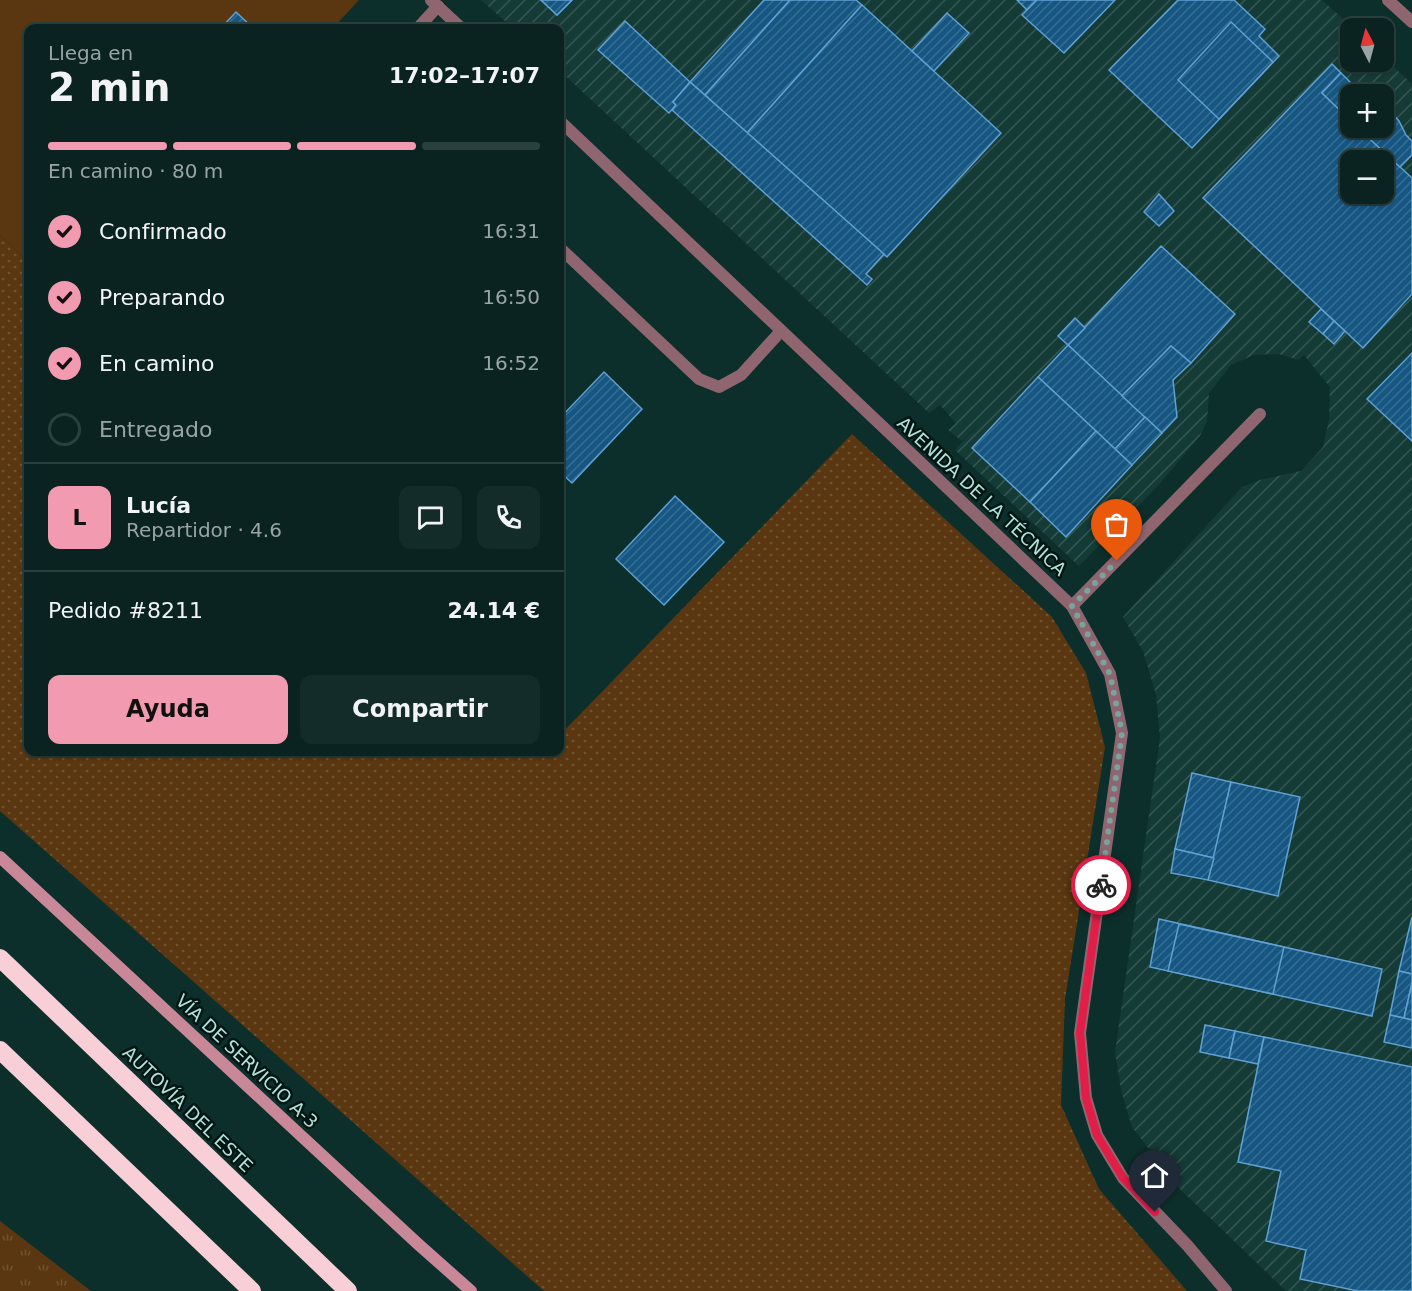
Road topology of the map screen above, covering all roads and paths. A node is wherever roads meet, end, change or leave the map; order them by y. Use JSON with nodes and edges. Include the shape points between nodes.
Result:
{"nodes":[{"id":1,"x":1388,"y":0,"type":"edge"},
{"id":2,"x":434,"y":3,"type":"edge"},
{"id":3,"x":1412,"y":22,"type":"edge"},
{"id":4,"x":421,"y":24,"type":"edge"},
{"id":5,"x":457,"y":24,"type":"edge"},
{"id":6,"x":564,"y":126,"type":"edge"},
{"id":7,"x":564,"y":252,"type":"edge"},
{"id":8,"x":781,"y":331,"type":"junction"},
{"id":9,"x":1260,"y":414,"type":"dead end"},
{"id":10,"x":1072,"y":606,"type":"junction"},
{"id":11,"x":0,"y":857,"type":"edge"},
{"id":12,"x":0,"y":958,"type":"edge"},
{"id":13,"x":0,"y":1050,"type":"edge"},
{"id":14,"x":252,"y":1291,"type":"edge"},
{"id":15,"x":348,"y":1291,"type":"edge"},
{"id":16,"x":471,"y":1291,"type":"edge"},
{"id":17,"x":1226,"y":1291,"type":"edge"}],
"edges":[{"from":1,"to":3,"type":"street"},
{"from":2,"to":4,"type":"street"},
{"from":2,"to":5,"type":"street"},
{"from":6,"to":8,"type":"street","name":"AVENIDA DE LA TÉCNICA"},
{"from":7,"to":8,"type":"street","via":[[699,379],[719,387],[741,375]]},
{"from":8,"to":10,"type":"street","name":"AVENIDA DE LA TÉCNICA"},
{"from":9,"to":10,"type":"street"},
{"from":10,"to":17,"type":"street","name":"AVENIDA DE LA TÉCNICA","via":[[1110,674],[1122,733],[1080,1033],[1086,1098],[1097,1135],[1123,1178]]},
{"from":11,"to":16,"type":"main road","name":"VÍA DE SERVICIO A-3"},
{"from":12,"to":15,"type":"highway","name":"AUTOVÍA DEL ESTE"},
{"from":13,"to":14,"type":"highway"}]}
